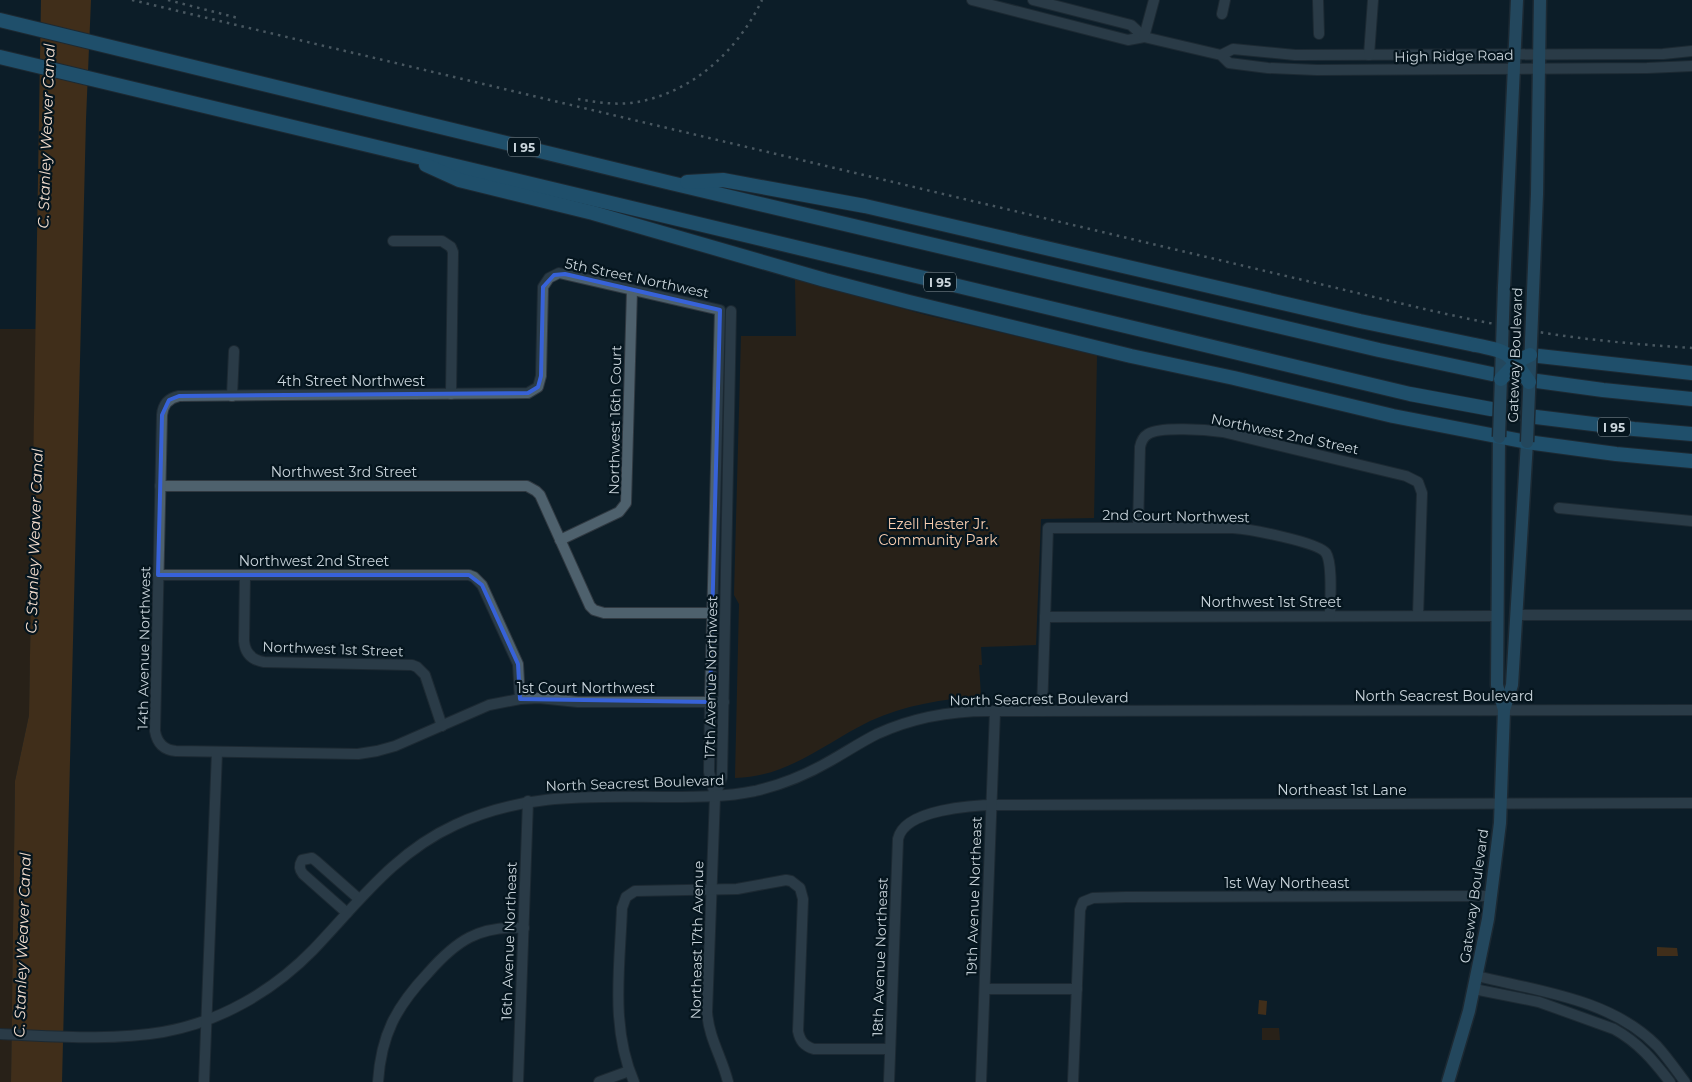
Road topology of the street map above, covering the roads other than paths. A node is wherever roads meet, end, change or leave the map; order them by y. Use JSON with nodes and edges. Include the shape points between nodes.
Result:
{"nodes":[{"id":1,"x":972,"y":0,"type":"edge"},
{"id":2,"x":1032,"y":0,"type":"edge"},
{"id":3,"x":1154,"y":0,"type":"edge"},
{"id":4,"x":1225,"y":0,"type":"edge"},
{"id":5,"x":1318,"y":0,"type":"edge"},
{"id":6,"x":1373,"y":0,"type":"edge"},
{"id":7,"x":1517,"y":0,"type":"edge"},
{"id":8,"x":1540,"y":0,"type":"edge"},
{"id":9,"x":1028,"y":13,"type":"junction"},
{"id":10,"x":1222,"y":14,"type":"dead end"},
{"id":11,"x":6,"y":22,"type":"edge"},
{"id":12,"x":1319,"y":34,"type":"dead end"},
{"id":13,"x":1144,"y":37,"type":"junction"},
{"id":14,"x":1692,"y":51,"type":"edge"},
{"id":15,"x":1515,"y":54,"type":"junction"},
{"id":16,"x":1538,"y":54,"type":"junction"},
{"id":17,"x":1221,"y":55,"type":"junction"},
{"id":18,"x":1370,"y":55,"type":"junction"},
{"id":19,"x":1318,"y":56,"type":"junction"},
{"id":20,"x":5,"y":58,"type":"edge"},
{"id":21,"x":1692,"y":66,"type":"edge"},
{"id":22,"x":1514,"y":69,"type":"junction"},
{"id":23,"x":1538,"y":69,"type":"junction"},
{"id":24,"x":1318,"y":70,"type":"junction"},
{"id":25,"x":391,"y":150,"type":"junction"},
{"id":26,"x":671,"y":183,"type":"junction"},
{"id":27,"x":393,"y":241,"type":"dead end"},
{"id":28,"x":632,"y":290,"type":"junction"},
{"id":29,"x":720,"y":310,"type":"joint"},
{"id":30,"x":731,"y":311,"type":"dead end"},
{"id":31,"x":234,"y":351,"type":"dead end"},
{"id":32,"x":1502,"y":351,"type":"junction"},
{"id":33,"x":1534,"y":355,"type":"junction"},
{"id":34,"x":1516,"y":363,"type":"junction"},
{"id":35,"x":1692,"y":373,"type":"edge"},
{"id":36,"x":1497,"y":376,"type":"junction"},
{"id":37,"x":1533,"y":382,"type":"junction"},
{"id":38,"x":538,"y":387,"type":"joint"},
{"id":39,"x":451,"y":394,"type":"junction"},
{"id":40,"x":232,"y":396,"type":"junction"},
{"id":41,"x":1692,"y":399,"type":"edge"},
{"id":42,"x":165,"y":404,"type":"joint"},
{"id":43,"x":1491,"y":410,"type":"tunnel mouth"},
{"id":44,"x":1536,"y":417,"type":"tunnel mouth"},
{"id":45,"x":1692,"y":434,"type":"edge"},
{"id":46,"x":1499,"y":437,"type":"junction"},
{"id":47,"x":1527,"y":442,"type":"junction"},
{"id":48,"x":1692,"y":461,"type":"edge"},
{"id":49,"x":160,"y":486,"type":"junction"},
{"id":50,"x":1559,"y":508,"type":"dead end"},
{"id":51,"x":1692,"y":521,"type":"edge"},
{"id":52,"x":1138,"y":528,"type":"junction"},
{"id":53,"x":560,"y":540,"type":"junction"},
{"id":54,"x":158,"y":575,"type":"junction"},
{"id":55,"x":245,"y":575,"type":"junction"},
{"id":56,"x":712,"y":613,"type":"junction"},
{"id":57,"x":1330,"y":615,"type":"junction"},
{"id":58,"x":1516,"y":615,"type":"junction"},
{"id":59,"x":1692,"y":615,"type":"edge"},
{"id":60,"x":1418,"y":616,"type":"junction"},
{"id":61,"x":1498,"y":616,"type":"junction"},
{"id":62,"x":1045,"y":617,"type":"junction"},
{"id":63,"x":520,"y":699,"type":"junction"},
{"id":64,"x":710,"y":702,"type":"junction"},
{"id":65,"x":724,"y":702,"type":"junction"},
{"id":66,"x":1504,"y":710,"type":"junction"},
{"id":67,"x":1692,"y":710,"type":"edge"},
{"id":68,"x":995,"y":711,"type":"junction"},
{"id":69,"x":1042,"y":711,"type":"junction"},
{"id":70,"x":442,"y":726,"type":"junction"},
{"id":71,"x":217,"y":752,"type":"junction"},
{"id":72,"x":715,"y":796,"type":"junction"},
{"id":73,"x":528,"y":801,"type":"junction"},
{"id":74,"x":1501,"y":803,"type":"junction"},
{"id":75,"x":1692,"y":804,"type":"edge"},
{"id":76,"x":991,"y":805,"type":"junction"},
{"id":77,"x":899,"y":834,"type":"joint"},
{"id":78,"x":711,"y":890,"type":"junction"},
{"id":79,"x":1492,"y":896,"type":"junction"},
{"id":80,"x":359,"y":900,"type":"junction"},
{"id":81,"x":347,"y":913,"type":"junction"},
{"id":82,"x":524,"y":928,"type":"junction"},
{"id":83,"x":1477,"y":976,"type":"junction"},
{"id":84,"x":985,"y":989,"type":"junction"},
{"id":85,"x":1077,"y":989,"type":"junction"},
{"id":86,"x":1474,"y":989,"type":"junction"},
{"id":87,"x":206,"y":1020,"type":"junction"},
{"id":88,"x":3,"y":1034,"type":"edge"},
{"id":89,"x":890,"y":1049,"type":"junction"},
{"id":90,"x":629,"y":1071,"type":"junction"},
{"id":91,"x":204,"y":1082,"type":"edge"},
{"id":92,"x":378,"y":1082,"type":"edge"},
{"id":93,"x":518,"y":1082,"type":"edge"},
{"id":94,"x":599,"y":1082,"type":"edge"},
{"id":95,"x":634,"y":1082,"type":"edge"},
{"id":96,"x":728,"y":1082,"type":"edge"},
{"id":97,"x":889,"y":1082,"type":"edge"},
{"id":98,"x":981,"y":1082,"type":"edge"},
{"id":99,"x":1073,"y":1082,"type":"edge"},
{"id":100,"x":1448,"y":1082,"type":"edge"},
{"id":101,"x":1670,"y":1082,"type":"edge"},
{"id":102,"x":1685,"y":1082,"type":"edge"}],
"edges":[{"from":1,"to":9,"type":"street","name":"High Ridge Road"},
{"from":2,"to":9,"type":"street"},
{"from":2,"to":13,"type":"street","name":"High Ridge Road","via":[[1131,25]]},
{"from":3,"to":13,"type":"street"},
{"from":4,"to":10,"type":"street"},
{"from":5,"to":12,"type":"street"},
{"from":6,"to":18,"type":"street"},
{"from":7,"to":15,"type":"main road","name":"Gateway Boulevard"},
{"from":8,"to":16,"type":"main road","name":"Gateway Boulevard"},
{"from":9,"to":13,"type":"street","name":"High Ridge Road","via":[[1128,40]]},
{"from":11,"to":26,"type":"highway","number":"I 95"},
{"from":13,"to":17,"type":"street","name":"High Ridge Road"},
{"from":14,"to":16,"type":"street","name":"High Ridge Road","via":[[1672,54]]},
{"from":15,"to":16,"type":"street","name":"High Ridge Road"},
{"from":15,"to":18,"type":"street","name":"High Ridge Road"},
{"from":15,"to":22,"type":"main road","name":"Gateway Boulevard"},
{"from":16,"to":23,"type":"main road","name":"Gateway Boulevard"},
{"from":17,"to":19,"type":"street","name":"High Ridge Road","via":[[1233,49]]},
{"from":17,"to":24,"type":"street","name":"High Ridge Road","via":[[1234,64]]},
{"from":18,"to":19,"type":"street","name":"High Ridge Road"},
{"from":19,"to":24,"type":"street"},
{"from":20,"to":25,"type":"highway","number":"I 95"},
{"from":21,"to":23,"type":"street","name":"High Ridge Road"},
{"from":22,"to":23,"type":"street","name":"High Ridge Road"},
{"from":22,"to":24,"type":"street","name":"High Ridge Road"},
{"from":22,"to":32,"type":"main road","name":"Gateway Boulevard","bridge":true},
{"from":23,"to":33,"type":"main road","name":"Gateway Boulevard","bridge":true},
{"from":25,"to":43,"type":"highway","number":"I 95","via":[[1372,385]]},
{"from":25,"to":46,"type":"highway","via":[[459,180],[584,210],[883,296],[1131,356]]},
{"from":26,"to":32,"type":"highway","bridge":true,"via":[[723,180],[855,204]]},
{"from":26,"to":36,"type":"highway","number":"I 95"},
{"from":27,"to":39,"type":"street","via":[[442,241],[453,252]]},
{"from":28,"to":29,"type":"street","name":"5th Street Northwest"},
{"from":28,"to":38,"type":"street","name":"5th Street Northwest","via":[[565,274],[554,274],[549,278],[543,287]]},
{"from":28,"to":53,"type":"street","name":"Northwest 16th Court","via":[[626,503],[619,512]]},
{"from":29,"to":56,"type":"street","name":"17th Avenue Northwest"},
{"from":30,"to":65,"type":"street","name":"17th Avenue Northwest"},
{"from":31,"to":40,"type":"street"},
{"from":32,"to":34,"type":"highway","bridge":true},
{"from":32,"to":36,"type":"main road","name":"Gateway Boulevard","bridge":true},
{"from":33,"to":34,"type":"highway","bridge":true},
{"from":33,"to":35,"type":"highway"},
{"from":33,"to":37,"type":"main road","name":"Gateway Boulevard","bridge":true},
{"from":34,"to":36,"type":"highway","bridge":true},
{"from":34,"to":37,"type":"highway","bridge":true},
{"from":36,"to":46,"type":"main road","name":"Gateway Boulevard","bridge":true},
{"from":37,"to":41,"type":"highway"},
{"from":37,"to":47,"type":"main road","name":"Gateway Boulevard","bridge":true},
{"from":38,"to":39,"type":"street","name":"4th Street Northwest","via":[[523,394]]},
{"from":39,"to":40,"type":"street","name":"4th Street Northwest"},
{"from":40,"to":42,"type":"street","name":"4th Street Northwest","via":[[179,396]]},
{"from":42,"to":49,"type":"street","name":"14th Avenue Northwest"},
{"from":44,"to":45,"type":"highway","number":"I 95"},
{"from":46,"to":47,"type":"highway"},
{"from":46,"to":61,"type":"main road","name":"Gateway Boulevard"},
{"from":47,"to":48,"type":"highway"},
{"from":47,"to":58,"type":"main road","name":"Gateway Boulevard"},
{"from":49,"to":53,"type":"street","name":"Northwest 3rd Street","via":[[527,486],[540,495]]},
{"from":49,"to":54,"type":"street","name":"14th Avenue Northwest"},
{"from":50,"to":51,"type":"street"},
{"from":52,"to":57,"type":"street","name":"2nd Court Northwest","via":[[1243,529],[1317,547],[1326,553],[1330,564]]},
{"from":52,"to":60,"type":"street","name":"Northwest 2nd Street","via":[[1140,447],[1144,437],[1154,431],[1212,430],[1406,476],[1418,482],[1422,493]]},
{"from":52,"to":62,"type":"street","name":"2nd Court Northwest","via":[[1048,528]]},
{"from":53,"to":56,"type":"street","via":[[590,606],[599,613]]},
{"from":54,"to":55,"type":"street","name":"Northwest 2nd Street"},
{"from":54,"to":71,"type":"street","name":"14th Avenue Northwest","via":[[156,736],[170,751]]},
{"from":55,"to":63,"type":"street","name":"Northwest 2nd Street","via":[[474,577],[482,585],[518,664]]},
{"from":55,"to":70,"type":"street","name":"Northwest 1st Street","via":[[244,640],[246,651],[254,659],[264,662],[412,665],[425,675]]},
{"from":56,"to":64,"type":"street","name":"17th Avenue Northwest"},
{"from":57,"to":60,"type":"street","name":"Northwest 1st Street"},
{"from":57,"to":62,"type":"street","name":"Northwest 1st Street"},
{"from":58,"to":59,"type":"street"},
{"from":58,"to":66,"type":"main road","name":"Gateway Boulevard","via":[[1512,685]]},
{"from":60,"to":61,"type":"street","name":"Northwest 1st Street"},
{"from":61,"to":66,"type":"main road","name":"Gateway Boulevard","via":[[1497,685]]},
{"from":62,"to":69,"type":"street"},
{"from":63,"to":64,"type":"street","name":"1st Court Northwest"},
{"from":63,"to":70,"type":"street","name":"1st Court Northwest","via":[[489,705]]},
{"from":64,"to":65,"type":"street","name":"1st Court Northwest"},
{"from":64,"to":72,"type":"street","name":"17th Avenue Northwest","via":[[709,772]]},
{"from":65,"to":72,"type":"street","name":"17th Avenue Northwest","via":[[722,777]]},
{"from":66,"to":67,"type":"street","name":"North Seacrest Boulevard"},
{"from":66,"to":69,"type":"street","name":"North Seacrest Boulevard"},
{"from":66,"to":74,"type":"main road","name":"Gateway Boulevard"},
{"from":68,"to":69,"type":"street","name":"North Seacrest Boulevard"},
{"from":68,"to":72,"type":"street","name":"North Seacrest Boulevard","via":[[954,713],[912,721],[877,734],[794,779],[752,791]]},
{"from":68,"to":76,"type":"street","name":"19th Avenue Northeast"},
{"from":70,"to":71,"type":"street","name":"1st Court Northwest","via":[[395,746],[358,754]]},
{"from":71,"to":87,"type":"street"},
{"from":72,"to":73,"type":"street","name":"North Seacrest Boulevard","via":[[574,797]]},
{"from":72,"to":78,"type":"street","name":"Northeast 17th Avenue"},
{"from":73,"to":80,"type":"street","name":"North Seacrest Boulevard","via":[[479,814],[433,836],[391,866]]},
{"from":73,"to":82,"type":"street","name":"16th Avenue Northeast"},
{"from":74,"to":75,"type":"street","name":"Northeast 1st Lane"},
{"from":74,"to":76,"type":"street","name":"Northeast 1st Lane"},
{"from":74,"to":79,"type":"main road","name":"Gateway Boulevard"},
{"from":76,"to":77,"type":"street","name":"Northeast 1st Lane","via":[[936,812],[906,825]]},
{"from":76,"to":84,"type":"street","name":"19th Avenue Northeast"},
{"from":77,"to":89,"type":"street","name":"18th Avenue Northeast"},
{"from":78,"to":89,"type":"street","via":[[786,880],[800,888],[803,899],[798,1031],[802,1042],[814,1049]]},
{"from":78,"to":90,"type":"street","via":[[636,891],[626,897],[622,908],[618,1012]]},
{"from":78,"to":96,"type":"street","name":"Northeast 17th Avenue","via":[[708,1024]]},
{"from":79,"to":83,"type":"main road","name":"Gateway Boulevard"},
{"from":79,"to":85,"type":"street","name":"1st Way Northeast","via":[[1093,898],[1083,902],[1080,910]]},
{"from":80,"to":81,"type":"street","name":"North Seacrest Boulevard"},
{"from":80,"to":81,"type":"street","via":[[312,858],[302,860],[300,870],[303,874]]},
{"from":81,"to":87,"type":"street","name":"North Seacrest Boulevard","via":[[279,980],[240,1005]]},
{"from":82,"to":92,"type":"street","via":[[497,928],[478,933],[445,954],[410,992],[391,1023],[382,1051]]},
{"from":82,"to":93,"type":"street","name":"16th Avenue Northeast"},
{"from":83,"to":86,"type":"main road","name":"Gateway Boulevard"},
{"from":83,"to":102,"type":"street","via":[[1571,999],[1621,1019],[1656,1046]]},
{"from":84,"to":85,"type":"street"},
{"from":84,"to":98,"type":"street","name":"19th Avenue Northeast"},
{"from":85,"to":99,"type":"street"},
{"from":86,"to":100,"type":"main road","name":"Gateway Boulevard"},
{"from":86,"to":101,"type":"street","via":[[1539,1002],[1614,1029],[1653,1059]]},
{"from":87,"to":88,"type":"street","name":"North Seacrest Boulevard","via":[[153,1034],[125,1036]]},
{"from":87,"to":91,"type":"street"},
{"from":89,"to":97,"type":"street","name":"18th Avenue Northeast"},
{"from":90,"to":94,"type":"street"},
{"from":90,"to":95,"type":"street"}]}
